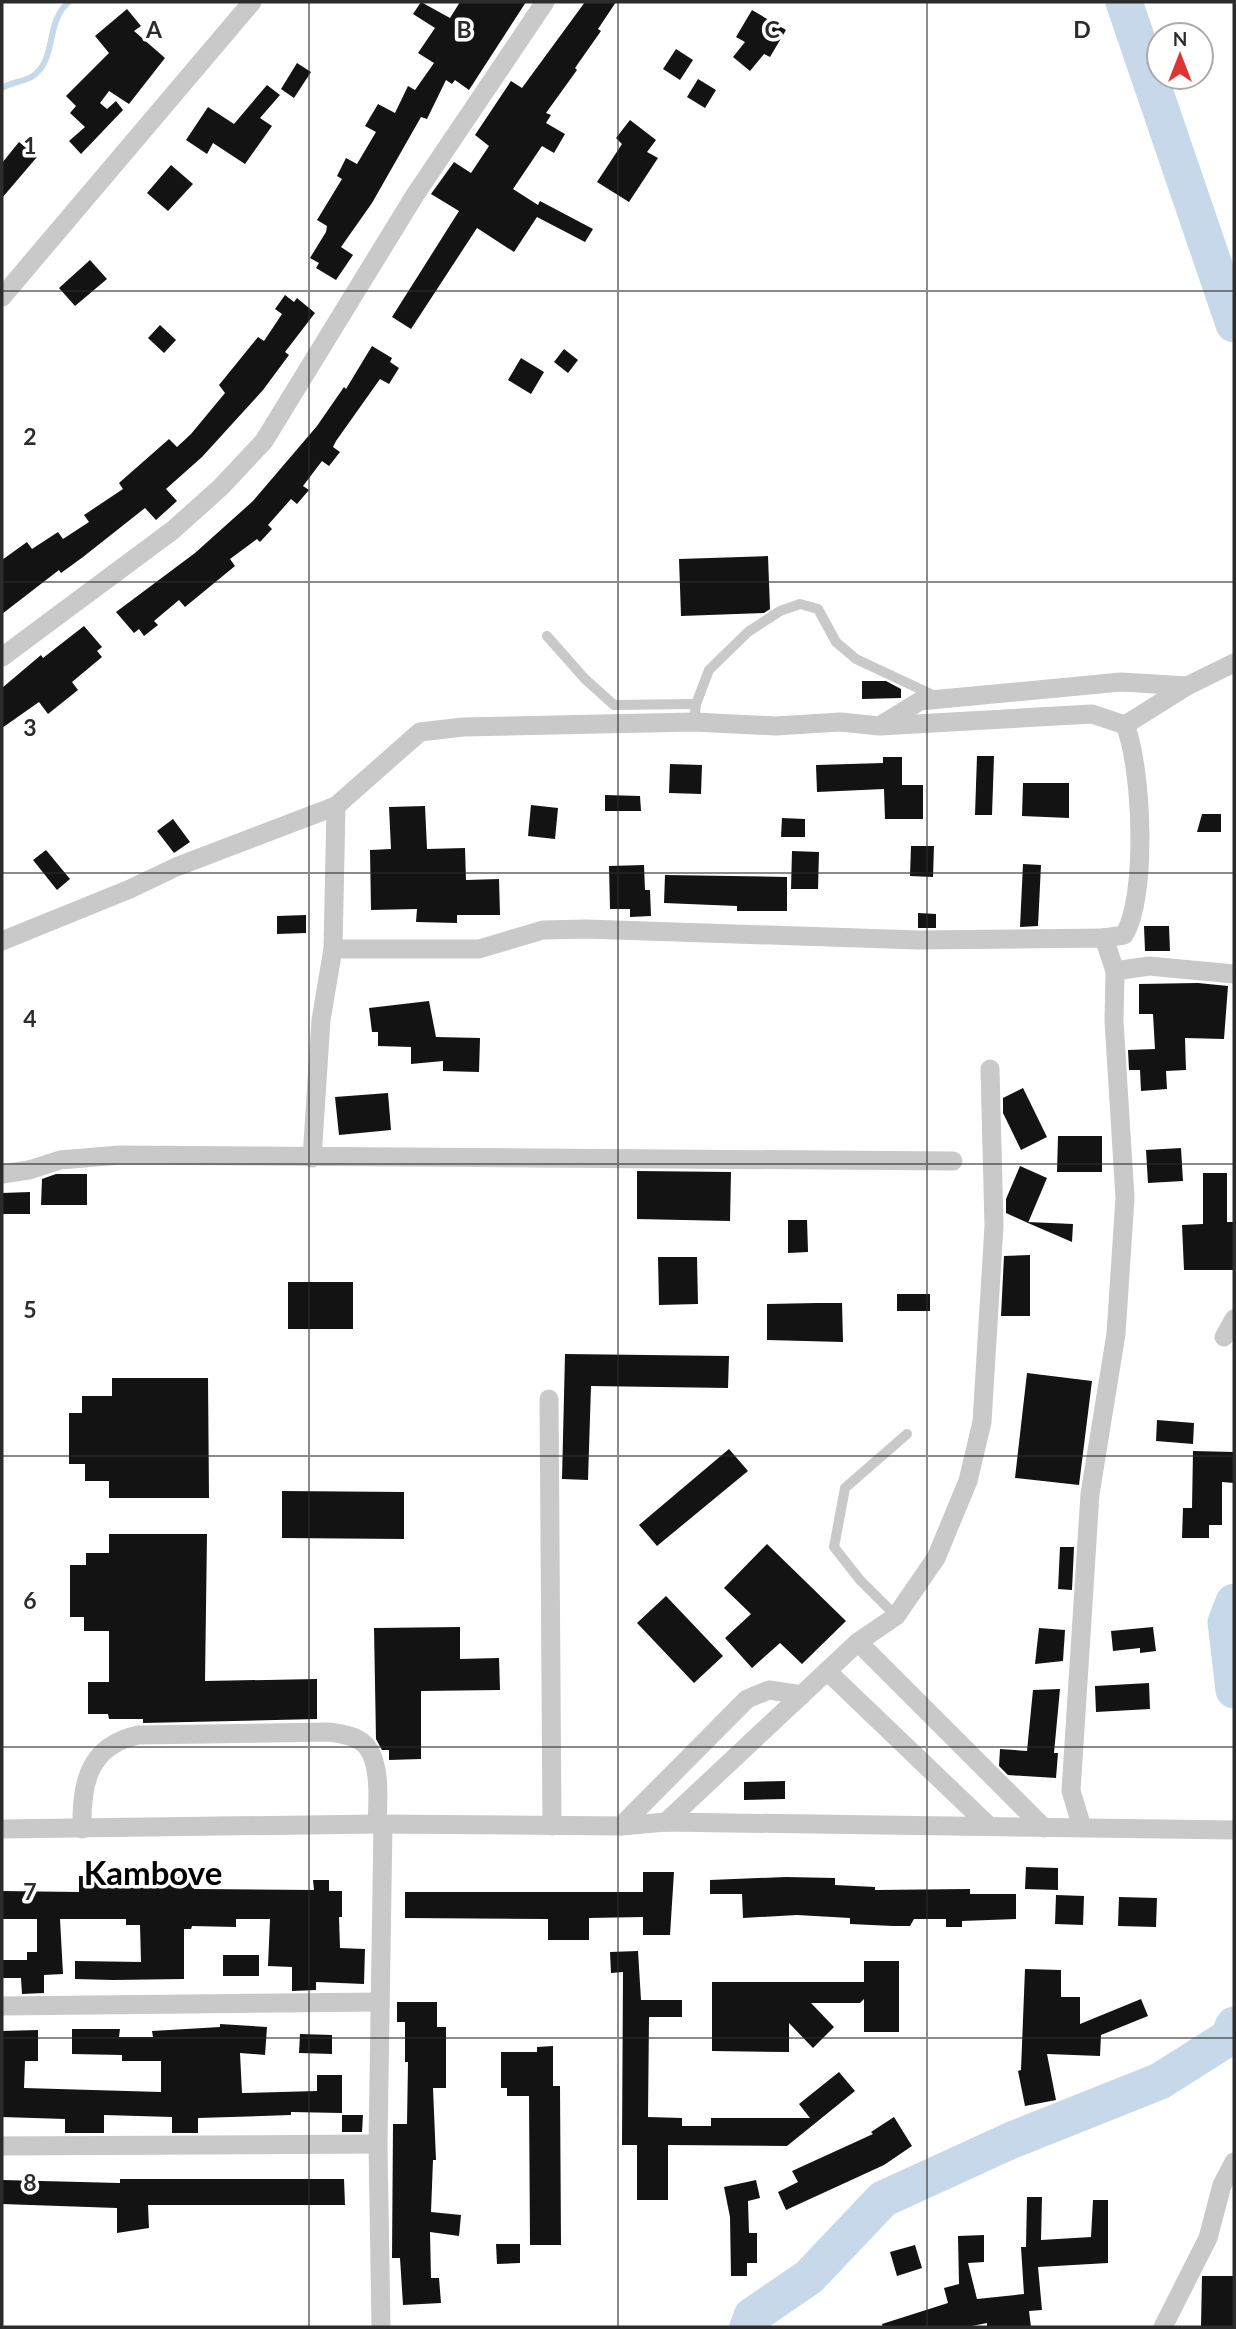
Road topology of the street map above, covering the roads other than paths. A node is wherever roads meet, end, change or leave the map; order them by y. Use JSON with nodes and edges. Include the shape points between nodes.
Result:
{"nodes":[{"id":1,"x":252,"y":2,"type":"edge"},
{"id":2,"x":545,"y":2,"type":"edge"},
{"id":3,"x":2,"y":297,"type":"edge"},
{"id":4,"x":547,"y":636,"type":"dead end"},
{"id":5,"x":2,"y":657,"type":"edge"},
{"id":6,"x":1234,"y":663,"type":"edge"},
{"id":7,"x":1187,"y":686,"type":"junction"},
{"id":8,"x":942,"y":699,"type":"junction"},
{"id":9,"x":695,"y":713,"type":"junction"},
{"id":10,"x":1125,"y":725,"type":"junction"},
{"id":11,"x":880,"y":726,"type":"junction"},
{"id":12,"x":336,"y":806,"type":"junction"},
{"id":13,"x":1104,"y":938,"type":"junction"},
{"id":14,"x":2,"y":941,"type":"edge"},
{"id":15,"x":333,"y":949,"type":"junction"},
{"id":16,"x":1115,"y":971,"type":"junction"},
{"id":17,"x":1234,"y":974,"type":"edge"},
{"id":18,"x":990,"y":1069,"type":"dead end"},
{"id":19,"x":312,"y":1158,"type":"junction"},
{"id":20,"x":953,"y":1161,"type":"dead end"},
{"id":21,"x":2,"y":1174,"type":"edge"},
{"id":22,"x":1234,"y":1319,"type":"edge"},
{"id":23,"x":1223,"y":1337,"type":"dead end"},
{"id":24,"x":549,"y":1399,"type":"dead end"},
{"id":25,"x":907,"y":1434,"type":"dead end"},
{"id":26,"x":896,"y":1616,"type":"junction"},
{"id":27,"x":858,"y":1642,"type":"junction"},
{"id":28,"x":827,"y":1671,"type":"junction"},
{"id":29,"x":802,"y":1695,"type":"junction"},
{"id":30,"x":666,"y":1822,"type":"junction"},
{"id":31,"x":380,"y":1824,"type":"junction"},
{"id":32,"x":552,"y":1826,"type":"junction"},
{"id":33,"x":621,"y":1826,"type":"junction"},
{"id":34,"x":989,"y":1826,"type":"junction"},
{"id":35,"x":1044,"y":1828,"type":"junction"},
{"id":36,"x":1082,"y":1828,"type":"junction"},
{"id":37,"x":2,"y":1829,"type":"edge"},
{"id":38,"x":82,"y":1829,"type":"junction"},
{"id":39,"x":1234,"y":1830,"type":"edge"},
{"id":40,"x":379,"y":2002,"type":"junction"},
{"id":41,"x":2,"y":2006,"type":"edge"},
{"id":42,"x":378,"y":2144,"type":"junction"},
{"id":43,"x":2,"y":2146,"type":"edge"},
{"id":44,"x":1234,"y":2162,"type":"edge"},
{"id":45,"x":382,"y":2327,"type":"edge"},
{"id":46,"x":1163,"y":2327,"type":"edge"}],
"edges":[{"from":1,"to":3,"type":"street"},
{"from":2,"to":5,"type":"street","via":[[415,195],[264,441],[173,530]]},
{"from":4,"to":9,"type":"lane","via":[[614,705]]},
{"from":6,"to":7,"type":"street"},
{"from":7,"to":8,"type":"street","via":[[1121,682]]},
{"from":7,"to":10,"type":"street"},
{"from":8,"to":9,"type":"lane","via":[[856,659],[836,642],[818,609],[800,604],[772,615],[748,632],[709,670]]},
{"from":8,"to":11,"type":"street","via":[[920,701]]},
{"from":9,"to":11,"type":"street","via":[[776,726],[840,722]]},
{"from":9,"to":12,"type":"street","via":[[420,732]]},
{"from":10,"to":11,"type":"street","via":[[1092,714]]},
{"from":10,"to":13,"type":"street","via":[[1133,744],[1140,856],[1137,903],[1124,935]]},
{"from":12,"to":14,"type":"street"},
{"from":12,"to":15,"type":"street"},
{"from":13,"to":15,"type":"street","via":[[918,940],[586,929],[542,930],[479,949]]},
{"from":13,"to":16,"type":"street"},
{"from":15,"to":19,"type":"street","via":[[321,1020]]},
{"from":16,"to":17,"type":"street","via":[[1149,965]]},
{"from":16,"to":36,"type":"street","via":[[1125,1198],[1116,1334],[1090,1494],[1071,1791]]},
{"from":18,"to":26,"type":"street","via":[[994,1226],[982,1422],[968,1481],[936,1558]]},
{"from":19,"to":20,"type":"street"},
{"from":19,"to":21,"type":"street","via":[[120,1155],[60,1160]]},
{"from":22,"to":23,"type":"street"},
{"from":24,"to":32,"type":"street"},
{"from":25,"to":26,"type":"lane","via":[[845,1488],[834,1547]]},
{"from":26,"to":27,"type":"street"},
{"from":27,"to":28,"type":"street"},
{"from":27,"to":35,"type":"street"},
{"from":28,"to":29,"type":"street"},
{"from":28,"to":34,"type":"street"},
{"from":29,"to":30,"type":"street"},
{"from":29,"to":33,"type":"street","via":[[769,1690],[747,1699]]},
{"from":30,"to":33,"type":"street"},
{"from":30,"to":34,"type":"street"},
{"from":31,"to":32,"type":"street"},
{"from":31,"to":38,"type":"street"},
{"from":31,"to":38,"type":"street","via":[[374,1762],[365,1744],[352,1736],[330,1732],[138,1735],[118,1740],[88,1773]]},
{"from":31,"to":40,"type":"street"},
{"from":32,"to":33,"type":"street"},
{"from":34,"to":35,"type":"street"},
{"from":35,"to":36,"type":"street"},
{"from":36,"to":39,"type":"street"},
{"from":37,"to":38,"type":"street"},
{"from":40,"to":41,"type":"street"},
{"from":40,"to":42,"type":"street"},
{"from":42,"to":43,"type":"street"},
{"from":42,"to":45,"type":"street"},
{"from":44,"to":46,"type":"street","via":[[1222,2185],[1208,2238]]}]}
